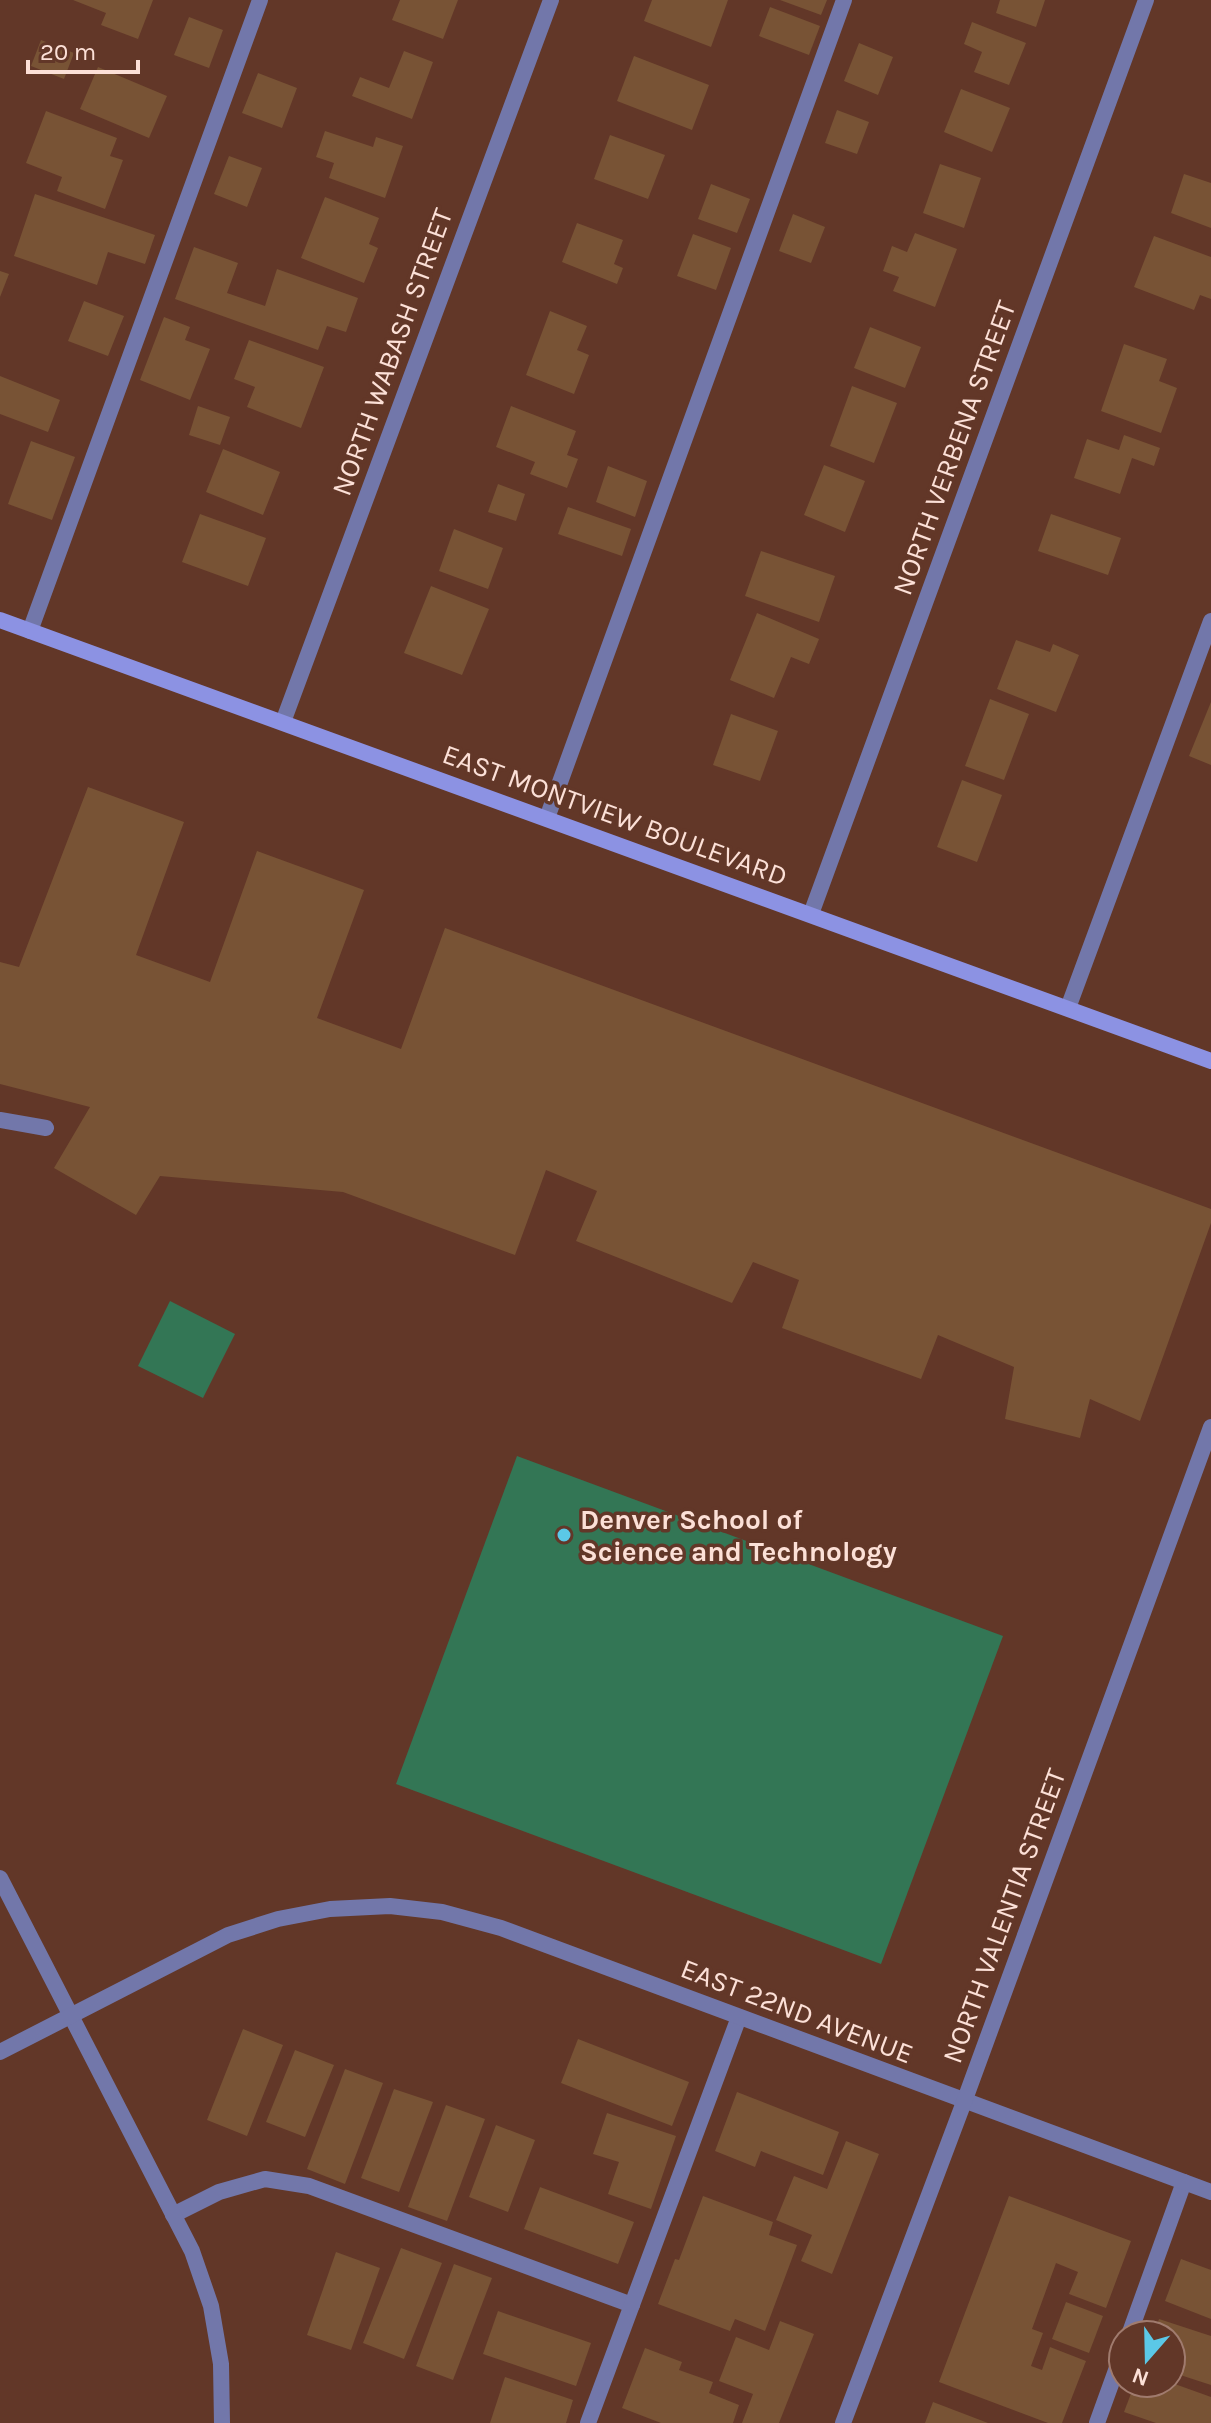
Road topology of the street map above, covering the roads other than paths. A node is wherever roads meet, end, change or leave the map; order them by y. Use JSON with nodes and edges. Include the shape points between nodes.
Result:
{"nodes":[{"id":1,"x":260,"y":0,"type":"edge"},
{"id":2,"x":551,"y":0,"type":"edge"},
{"id":3,"x":844,"y":0,"type":"edge"},
{"id":4,"x":1146,"y":0,"type":"edge"},
{"id":5,"x":0,"y":620,"type":"edge"},
{"id":6,"x":1211,"y":621,"type":"edge"},
{"id":7,"x":30,"y":631,"type":"junction"},
{"id":8,"x":283,"y":722,"type":"junction"},
{"id":9,"x":547,"y":818,"type":"junction"},
{"id":10,"x":811,"y":914,"type":"junction"},
{"id":11,"x":1068,"y":1008,"type":"junction"},
{"id":12,"x":1211,"y":1061,"type":"edge"},
{"id":13,"x":0,"y":1120,"type":"edge"},
{"id":14,"x":46,"y":1128,"type":"dead end"},
{"id":15,"x":1211,"y":1427,"type":"edge"},
{"id":16,"x":0,"y":1878,"type":"edge"},
{"id":17,"x":71,"y":2015,"type":"junction"},
{"id":18,"x":739,"y":2017,"type":"junction"},
{"id":19,"x":0,"y":2052,"type":"edge"},
{"id":20,"x":964,"y":2102,"type":"junction"},
{"id":21,"x":1184,"y":2182,"type":"junction"},
{"id":22,"x":1211,"y":2192,"type":"edge"},
{"id":23,"x":173,"y":2215,"type":"junction"},
{"id":24,"x":632,"y":2305,"type":"junction"},
{"id":25,"x":1135,"y":2319,"type":"edge"},
{"id":26,"x":1107,"y":2395,"type":"edge"},
{"id":27,"x":222,"y":2423,"type":"edge"},
{"id":28,"x":588,"y":2423,"type":"edge"},
{"id":29,"x":843,"y":2423,"type":"edge"},
{"id":30,"x":1097,"y":2423,"type":"edge"}],
"edges":[{"from":1,"to":7,"type":"street"},
{"from":2,"to":8,"type":"street","name":"NORTH WABASH STREET"},
{"from":3,"to":9,"type":"street"},
{"from":4,"to":10,"type":"street","name":"NORTH VERBENA STREET"},
{"from":5,"to":7,"type":"main road","name":"EAST MONTVIEW BOULEVARD"},
{"from":6,"to":11,"type":"street"},
{"from":7,"to":8,"type":"main road","name":"EAST MONTVIEW BOULEVARD"},
{"from":8,"to":9,"type":"main road","name":"EAST MONTVIEW BOULEVARD"},
{"from":9,"to":10,"type":"main road","name":"EAST MONTVIEW BOULEVARD"},
{"from":10,"to":11,"type":"main road","name":"EAST MONTVIEW BOULEVARD"},
{"from":11,"to":12,"type":"main road","name":"EAST MONTVIEW BOULEVARD"},
{"from":13,"to":14,"type":"street"},
{"from":15,"to":20,"type":"street","name":"NORTH VALENTIA STREET"},
{"from":16,"to":17,"type":"street"},
{"from":17,"to":18,"type":"street","name":"EAST 22ND AVENUE","via":[[228,1935],[330,1909],[390,1906],[442,1912],[501,1928]]},
{"from":17,"to":19,"type":"street","name":"EAST 22ND AVENUE"},
{"from":17,"to":23,"type":"street"},
{"from":18,"to":20,"type":"street","name":"EAST 22ND AVENUE"},
{"from":18,"to":24,"type":"street"},
{"from":20,"to":21,"type":"street","name":"EAST 22ND AVENUE"},
{"from":20,"to":29,"type":"street","name":"NORTH VALENTIA STREET"},
{"from":21,"to":22,"type":"street","name":"EAST 22ND AVENUE"},
{"from":21,"to":25,"type":"street"},
{"from":23,"to":24,"type":"street","via":[[219,2192],[265,2179],[309,2186]]},
{"from":23,"to":27,"type":"street","via":[[211,2306],[221,2364]]},
{"from":24,"to":28,"type":"street"},
{"from":26,"to":30,"type":"street"}]}
